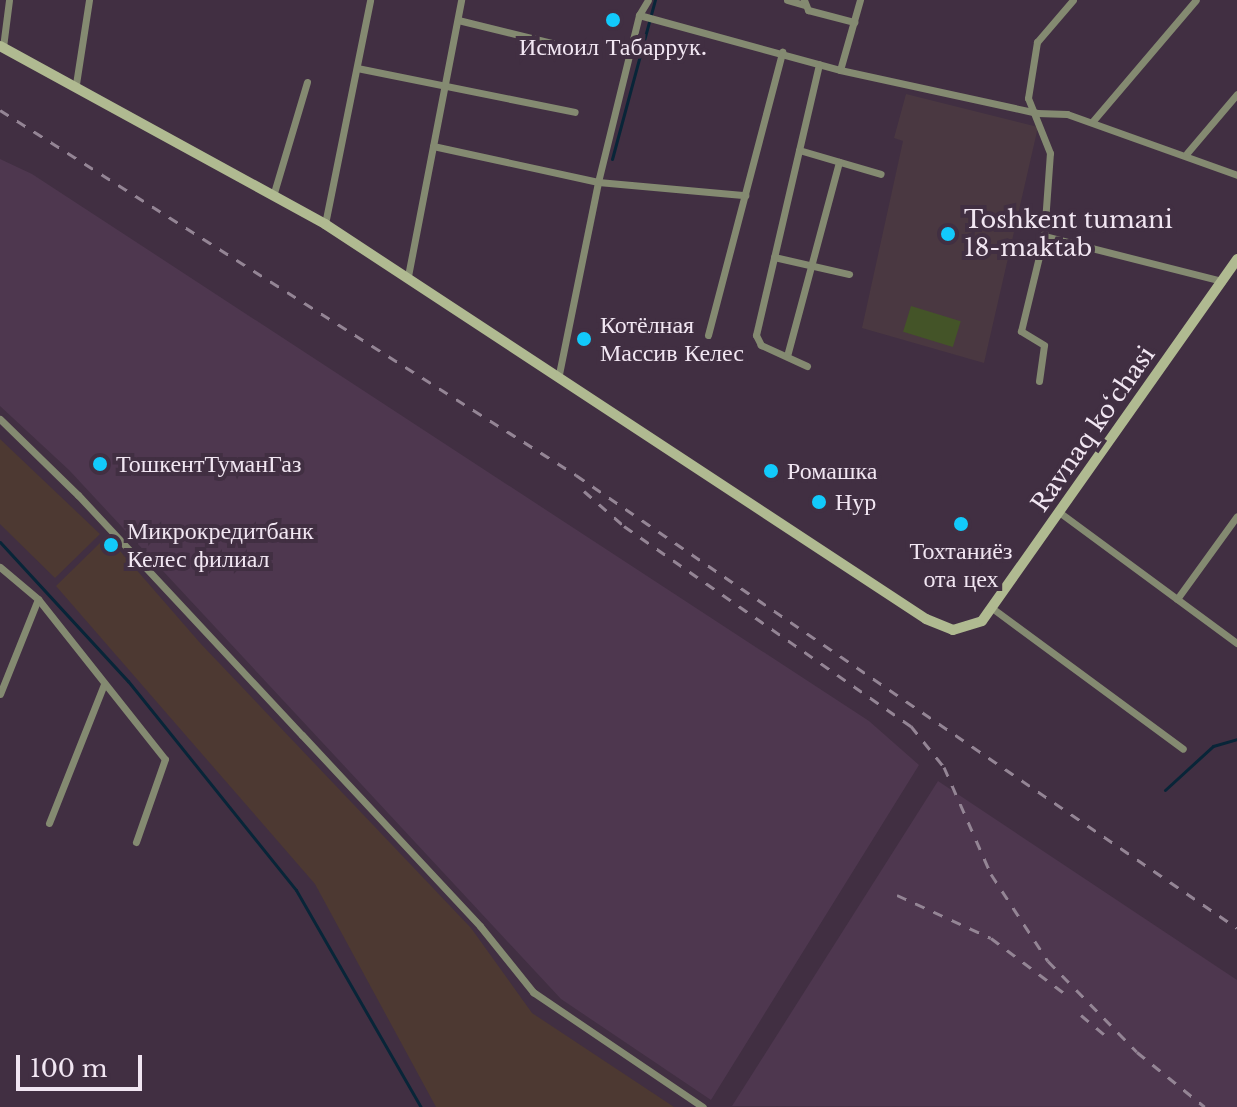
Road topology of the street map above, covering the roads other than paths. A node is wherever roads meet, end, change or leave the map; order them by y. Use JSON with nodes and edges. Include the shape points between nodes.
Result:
{"nodes":[{"id":1,"x":9,"y":0,"type":"edge"},
{"id":2,"x":89,"y":0,"type":"edge"},
{"id":3,"x":370,"y":0,"type":"edge"},
{"id":4,"x":461,"y":0,"type":"edge"},
{"id":5,"x":648,"y":0,"type":"edge"},
{"id":6,"x":787,"y":0,"type":"edge"},
{"id":7,"x":860,"y":0,"type":"edge"},
{"id":8,"x":1073,"y":0,"type":"edge"},
{"id":9,"x":1196,"y":0,"type":"edge"},
{"id":10,"x":804,"y":2,"type":"edge"},
{"id":11,"x":639,"y":15,"type":"junction"},
{"id":12,"x":458,"y":20,"type":"junction"},
{"id":13,"x":854,"y":22,"type":"junction"},
{"id":14,"x":1,"y":47,"type":"edge"},
{"id":15,"x":588,"y":52,"type":"dead end"},
{"id":16,"x":782,"y":52,"type":"junction"},
{"id":17,"x":819,"y":64,"type":"junction"},
{"id":18,"x":357,"y":68,"type":"junction"},
{"id":19,"x":840,"y":70,"type":"junction"},
{"id":20,"x":307,"y":82,"type":"dead end"},
{"id":21,"x":76,"y":84,"type":"junction"},
{"id":22,"x":445,"y":84,"type":"junction"},
{"id":23,"x":1237,"y":94,"type":"edge"},
{"id":24,"x":575,"y":112,"type":"dead end"},
{"id":25,"x":1037,"y":113,"type":"junction"},
{"id":26,"x":1092,"y":122,"type":"junction"},
{"id":27,"x":433,"y":146,"type":"junction"},
{"id":28,"x":799,"y":150,"type":"junction"},
{"id":29,"x":1187,"y":153,"type":"junction"},
{"id":30,"x":839,"y":162,"type":"junction"},
{"id":31,"x":881,"y":174,"type":"dead end"},
{"id":32,"x":1237,"y":175,"type":"edge"},
{"id":33,"x":598,"y":182,"type":"junction"},
{"id":34,"x":745,"y":195,"type":"junction"},
{"id":35,"x":273,"y":196,"type":"junction"},
{"id":36,"x":325,"y":224,"type":"junction"},
{"id":37,"x":1044,"y":236,"type":"junction"},
{"id":38,"x":774,"y":257,"type":"junction"},
{"id":39,"x":1237,"y":259,"type":"edge"},
{"id":40,"x":813,"y":266,"type":"junction"},
{"id":41,"x":849,"y":274,"type":"dead end"},
{"id":42,"x":408,"y":276,"type":"junction"},
{"id":43,"x":1222,"y":281,"type":"junction"},
{"id":44,"x":708,"y":335,"type":"dead end"},
{"id":45,"x":787,"y":356,"type":"junction"},
{"id":46,"x":807,"y":366,"type":"dead end"},
{"id":47,"x":559,"y":374,"type":"junction"},
{"id":48,"x":1039,"y":381,"type":"dead end"},
{"id":49,"x":0,"y":419,"type":"edge"},
{"id":50,"x":1059,"y":512,"type":"junction"},
{"id":51,"x":1237,"y":516,"type":"edge"},
{"id":52,"x":0,"y":567,"type":"edge"},
{"id":53,"x":38,"y":599,"type":"junction"},
{"id":54,"x":1177,"y":599,"type":"junction"},
{"id":55,"x":992,"y":608,"type":"junction"},
{"id":56,"x":1237,"y":643,"type":"edge"},
{"id":57,"x":104,"y":684,"type":"junction"},
{"id":58,"x":0,"y":694,"type":"edge"},
{"id":59,"x":1183,"y":749,"type":"dead end"},
{"id":60,"x":49,"y":823,"type":"dead end"},
{"id":61,"x":136,"y":842,"type":"dead end"},
{"id":62,"x":703,"y":1107,"type":"edge"}],
"edges":[{"from":1,"to":14,"type":"street"},
{"from":2,"to":21,"type":"street","via":[[82,75]]},
{"from":3,"to":18,"type":"street"},
{"from":4,"to":12,"type":"street"},
{"from":5,"to":11,"type":"street"},
{"from":6,"to":10,"type":"street"},
{"from":7,"to":13,"type":"street"},
{"from":8,"to":25,"type":"street","via":[[1037,42],[1028,98]]},
{"from":9,"to":26,"type":"street"},
{"from":10,"to":13,"type":"street"},
{"from":11,"to":16,"type":"street"},
{"from":11,"to":33,"type":"street"},
{"from":12,"to":15,"type":"street"},
{"from":12,"to":22,"type":"street"},
{"from":13,"to":19,"type":"street"},
{"from":14,"to":21,"type":"street"},
{"from":16,"to":17,"type":"street"},
{"from":16,"to":34,"type":"street"},
{"from":17,"to":19,"type":"street"},
{"from":17,"to":28,"type":"street"},
{"from":18,"to":22,"type":"street"},
{"from":18,"to":36,"type":"street"},
{"from":19,"to":25,"type":"street"},
{"from":20,"to":35,"type":"street"},
{"from":21,"to":35,"type":"street"},
{"from":22,"to":24,"type":"street"},
{"from":22,"to":27,"type":"street"},
{"from":23,"to":29,"type":"street"},
{"from":25,"to":26,"type":"street"},
{"from":25,"to":37,"type":"street","via":[[1050,153]]},
{"from":26,"to":29,"type":"street"},
{"from":27,"to":33,"type":"street"},
{"from":27,"to":42,"type":"street"},
{"from":28,"to":30,"type":"street"},
{"from":28,"to":38,"type":"street"},
{"from":29,"to":32,"type":"street"},
{"from":30,"to":31,"type":"street"},
{"from":30,"to":40,"type":"street"},
{"from":33,"to":34,"type":"street"},
{"from":33,"to":47,"type":"street"},
{"from":34,"to":44,"type":"street"},
{"from":35,"to":36,"type":"street"},
{"from":36,"to":42,"type":"street"},
{"from":37,"to":43,"type":"street"},
{"from":37,"to":48,"type":"street","via":[[1021,331],[1044,345]]},
{"from":38,"to":40,"type":"street"},
{"from":38,"to":45,"type":"street","via":[[756,335],[761,345]]},
{"from":39,"to":43,"type":"street","name":"Ravnaq ko‘chasi"},
{"from":40,"to":41,"type":"street"},
{"from":40,"to":45,"type":"street"},
{"from":42,"to":47,"type":"street"},
{"from":43,"to":50,"type":"street","name":"Ravnaq ko‘chasi"},
{"from":45,"to":46,"type":"street"},
{"from":47,"to":55,"type":"street","name":"Ravnaq ko‘chasi","via":[[926,619],[958,630],[982,621]]},
{"from":49,"to":62,"type":"street","via":[[78,495],[480,926],[533,992]]},
{"from":50,"to":54,"type":"street"},
{"from":50,"to":55,"type":"street","name":"Ravnaq ko‘chasi"},
{"from":51,"to":54,"type":"street"},
{"from":52,"to":53,"type":"street"},
{"from":53,"to":57,"type":"street"},
{"from":53,"to":58,"type":"street"},
{"from":54,"to":56,"type":"street"},
{"from":55,"to":59,"type":"street"},
{"from":57,"to":60,"type":"street"},
{"from":57,"to":61,"type":"street","via":[[165,759]]}]}
